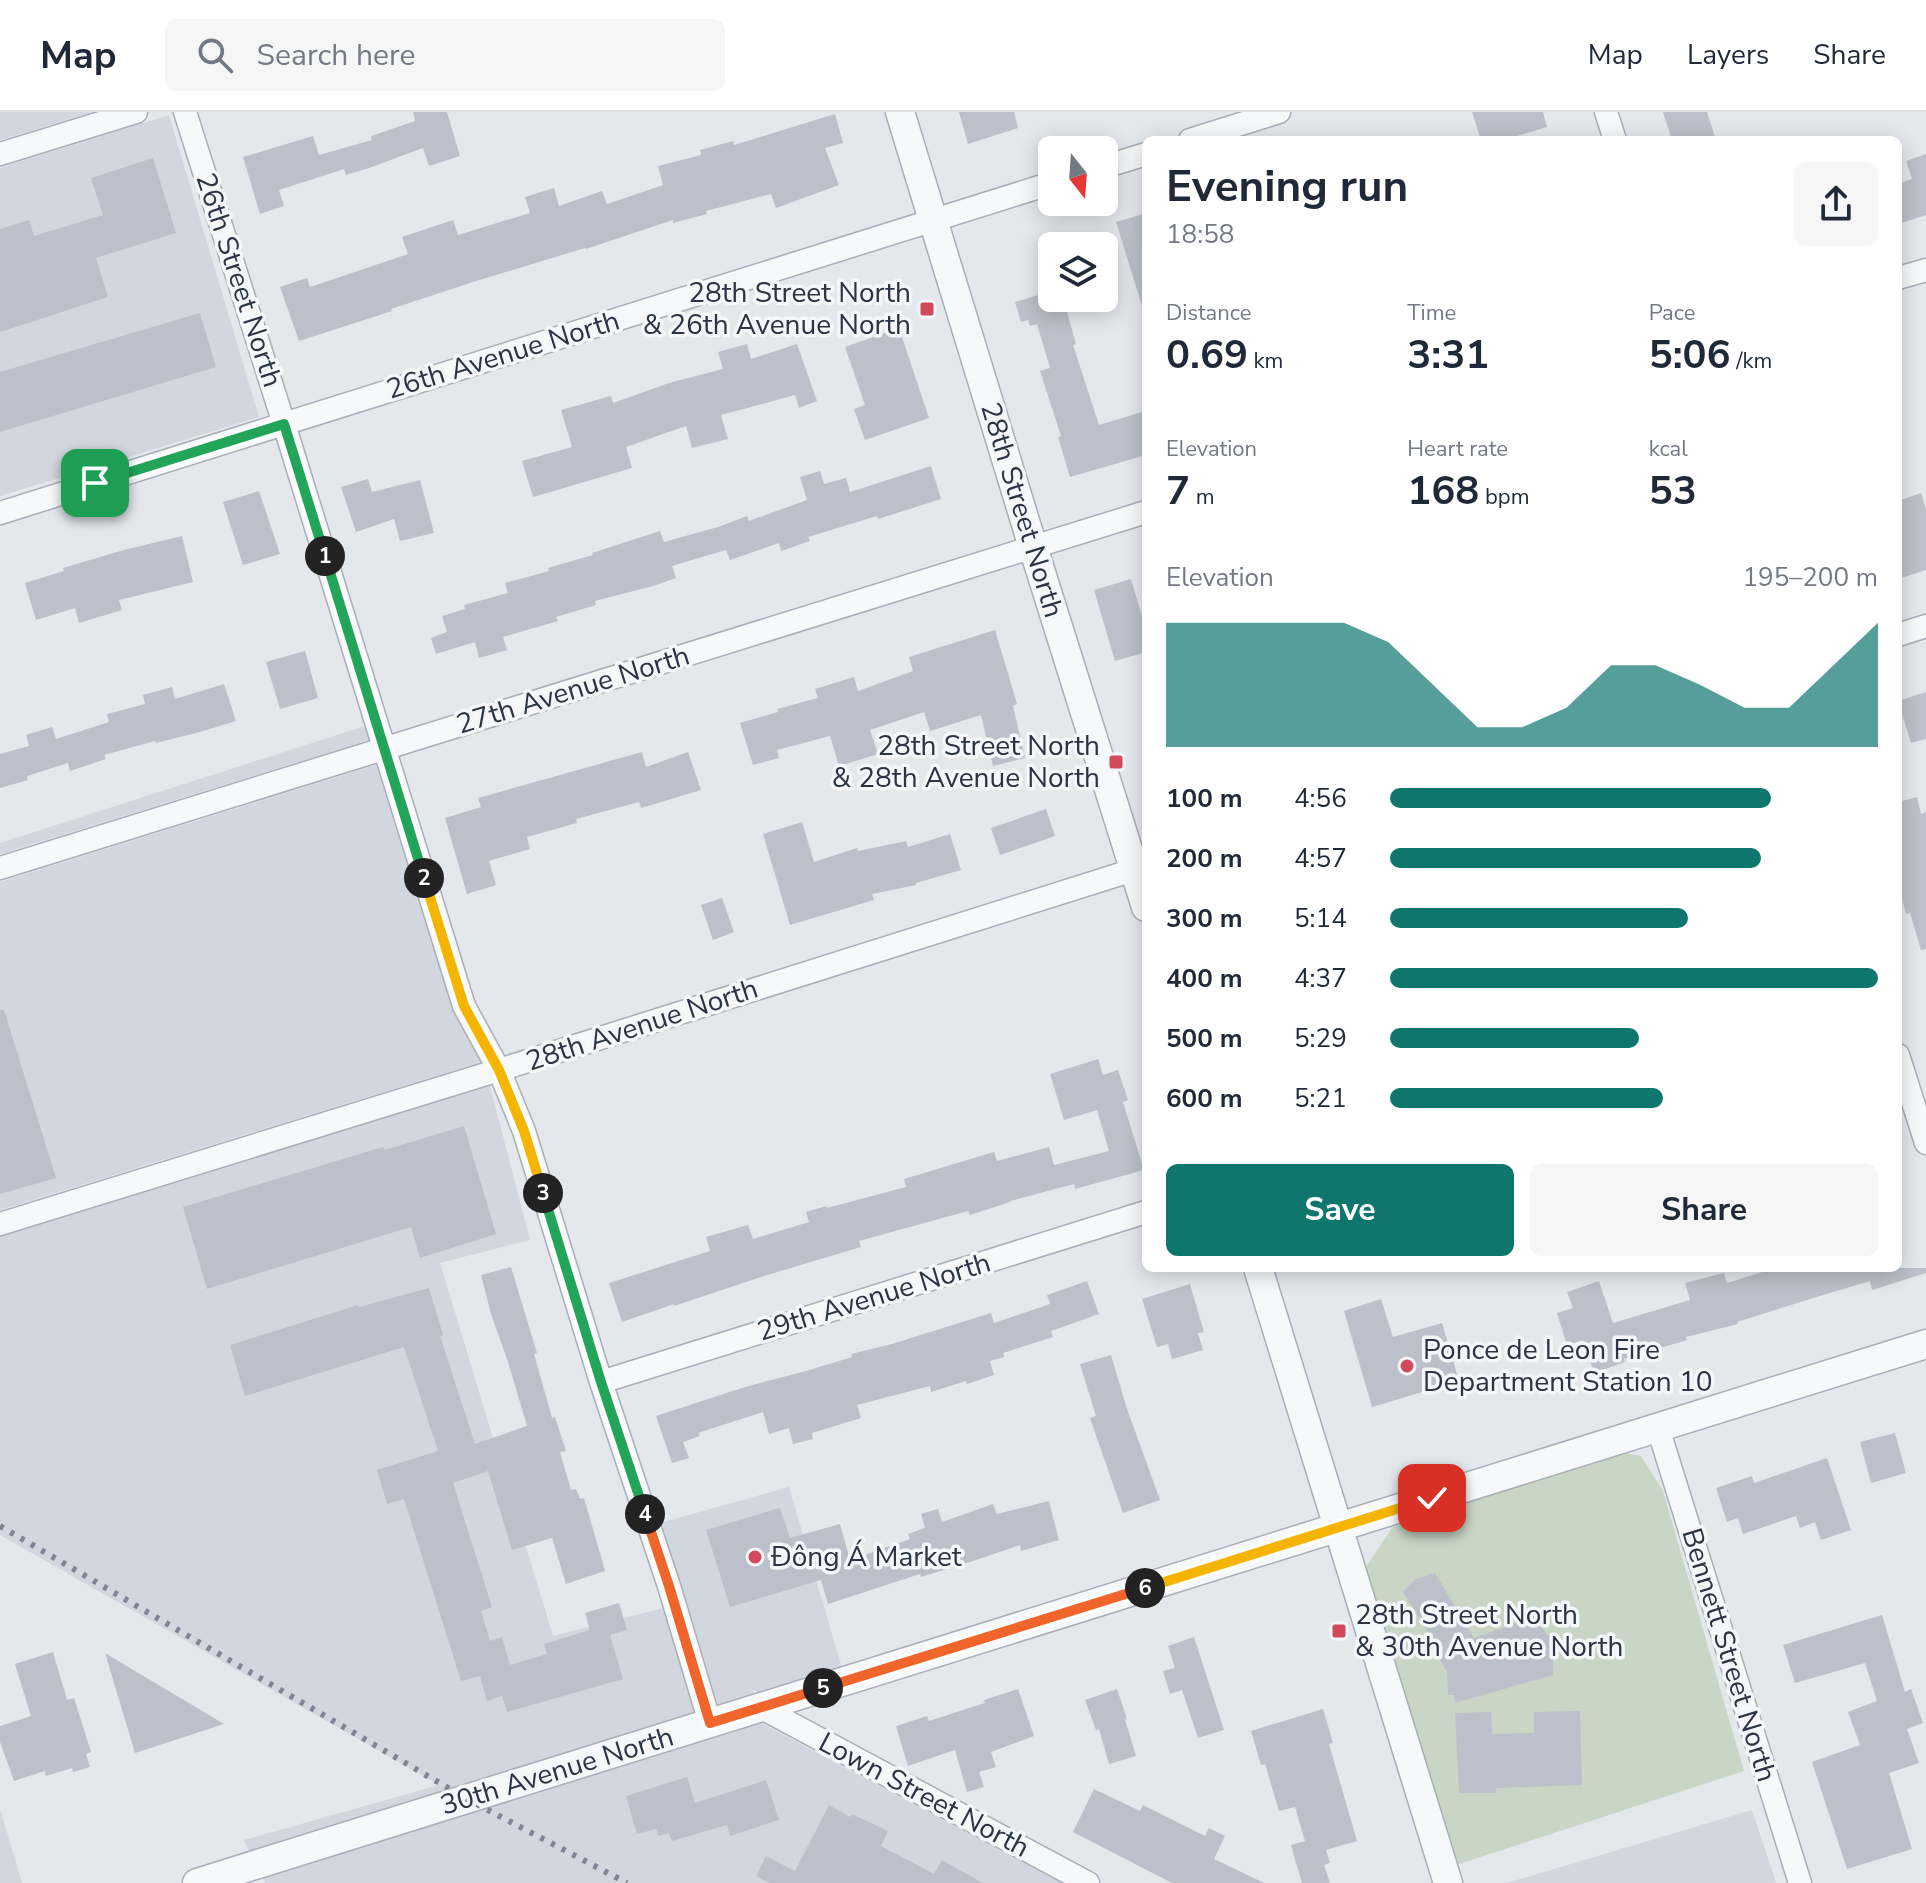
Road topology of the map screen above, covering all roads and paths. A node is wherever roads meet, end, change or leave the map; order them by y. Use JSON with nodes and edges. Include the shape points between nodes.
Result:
{"nodes":[{"id":1,"x":136,"y":112,"type":"edge"},
{"id":2,"x":185,"y":112,"type":"edge"},
{"id":3,"x":900,"y":112,"type":"edge"},
{"id":4,"x":1279,"y":112,"type":"edge"},
{"id":5,"x":1606,"y":112,"type":"edge"},
{"id":6,"x":1203,"y":136,"type":"edge"},
{"id":7,"x":1614,"y":136,"type":"edge"},
{"id":8,"x":0,"y":154,"type":"edge"},
{"id":9,"x":1142,"y":155,"type":"edge"},
{"id":10,"x":1118,"y":163,"type":"edge"},
{"id":11,"x":1038,"y":187,"type":"edge"},
{"id":12,"x":934,"y":220,"type":"junction"},
{"id":13,"x":1926,"y":270,"type":"edge"},
{"id":14,"x":1902,"y":277,"type":"edge"},
{"id":15,"x":284,"y":424,"type":"junction"},
{"id":16,"x":0,"y":513,"type":"edge"},
{"id":17,"x":1142,"y":513,"type":"edge"},
{"id":18,"x":1033,"y":547,"type":"junction"},
{"id":19,"x":1926,"y":626,"type":"edge"},
{"id":20,"x":1902,"y":634,"type":"edge"},
{"id":21,"x":384,"y":749,"type":"junction"},
{"id":22,"x":0,"y":868,"type":"edge"},
{"id":23,"x":1140,"y":868,"type":"edge"},
{"id":24,"x":1902,"y":1068,"type":"edge"},
{"id":25,"x":499,"y":1070,"type":"junction"},
{"id":26,"x":1926,"y":1143,"type":"edge"},
{"id":27,"x":1142,"y":1213,"type":"edge"},
{"id":28,"x":0,"y":1224,"type":"edge"},
{"id":29,"x":1259,"y":1272,"type":"edge"},
{"id":30,"x":1926,"y":1344,"type":"edge"},
{"id":31,"x":601,"y":1382,"type":"junction"},
{"id":32,"x":1658,"y":1428,"type":"junction"},
{"id":33,"x":1338,"y":1527,"type":"junction"},
{"id":34,"x":760,"y":1707,"type":"junction"},
{"id":35,"x":710,"y":1723,"type":"junction"},
{"id":36,"x":197,"y":1883,"type":"edge"},
{"id":37,"x":1088,"y":1883,"type":"edge"},
{"id":38,"x":1448,"y":1883,"type":"edge"},
{"id":39,"x":1800,"y":1883,"type":"edge"}],
"edges":[{"from":1,"to":8,"type":"street"},
{"from":2,"to":15,"type":"street","name":"26th Street North"},
{"from":3,"to":12,"type":"street","name":"28th Street North"},
{"from":4,"to":6,"type":"street"},
{"from":5,"to":7,"type":"street"},
{"from":9,"to":10,"type":"street"},
{"from":11,"to":12,"type":"street","name":"26th Avenue North"},
{"from":12,"to":15,"type":"street","name":"26th Avenue North"},
{"from":12,"to":18,"type":"street","name":"28th Street North"},
{"from":13,"to":14,"type":"street"},
{"from":15,"to":16,"type":"street","name":"26th Avenue North"},
{"from":15,"to":21,"type":"street","name":"26th Street North"},
{"from":17,"to":18,"type":"street","name":"27th Avenue North"},
{"from":18,"to":21,"type":"street","name":"27th Avenue North"},
{"from":18,"to":23,"type":"street","name":"28th Street North"},
{"from":19,"to":20,"type":"street"},
{"from":21,"to":22,"type":"street","name":"27th Avenue North"},
{"from":21,"to":25,"type":"street","name":"26th Street North","via":[[464,1006]]},
{"from":23,"to":25,"type":"street","name":"28th Avenue North"},
{"from":24,"to":26,"type":"street"},
{"from":25,"to":28,"type":"street","name":"28th Avenue North"},
{"from":25,"to":31,"type":"street","name":"26th Street North","via":[[524,1131]]},
{"from":27,"to":31,"type":"street","name":"29th Avenue North"},
{"from":29,"to":33,"type":"street"},
{"from":30,"to":32,"type":"street","name":"30th Avenue North"},
{"from":31,"to":35,"type":"street","name":"26th Street North"},
{"from":32,"to":33,"type":"street","name":"30th Avenue North"},
{"from":32,"to":39,"type":"street","name":"Bennett Street North"},
{"from":33,"to":34,"type":"street","name":"30th Avenue North"},
{"from":33,"to":38,"type":"street"},
{"from":34,"to":35,"type":"street","name":"30th Avenue North"},
{"from":34,"to":37,"type":"street","name":"Lown Street North"},
{"from":35,"to":36,"type":"street","name":"30th Avenue North"}]}
